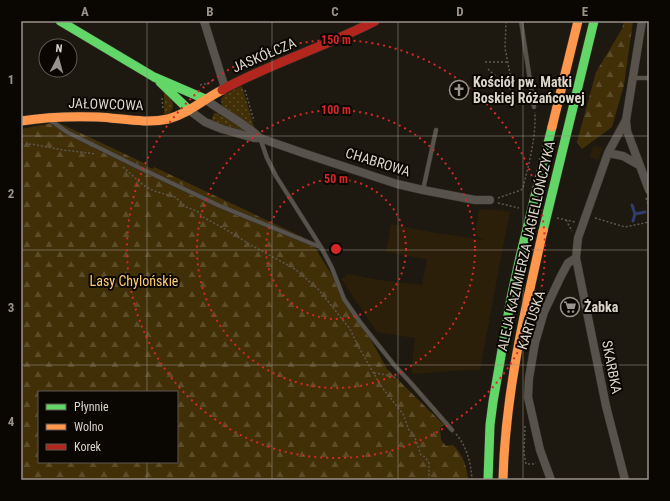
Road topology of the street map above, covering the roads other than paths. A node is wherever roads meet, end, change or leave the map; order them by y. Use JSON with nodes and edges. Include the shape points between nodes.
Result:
{"nodes":[{"id":1,"x":60,"y":21,"type":"edge"},
{"id":2,"x":204,"y":21,"type":"edge"},
{"id":3,"x":375,"y":21,"type":"edge"},
{"id":4,"x":521,"y":21,"type":"edge"},
{"id":5,"x":578,"y":21,"type":"edge"},
{"id":6,"x":594,"y":21,"type":"edge"},
{"id":7,"x":642,"y":21,"type":"edge"},
{"id":8,"x":154,"y":77,"type":"junction"},
{"id":9,"x":633,"y":78,"type":"junction"},
{"id":10,"x":649,"y":78,"type":"edge"},
{"id":11,"x":225,"y":88,"type":"junction"},
{"id":12,"x":205,"y":99,"type":"junction"},
{"id":13,"x":534,"y":107,"type":"road end"},
{"id":14,"x":188,"y":110,"type":"junction"},
{"id":15,"x":47,"y":118,"type":"junction"},
{"id":16,"x":626,"y":120,"type":"junction"},
{"id":17,"x":21,"y":121,"type":"edge"},
{"id":18,"x":436,"y":130,"type":"dead end"},
{"id":19,"x":260,"y":138,"type":"junction"},
{"id":20,"x":608,"y":153,"type":"junction"},
{"id":21,"x":639,"y":165,"type":"junction"},
{"id":22,"x":423,"y":190,"type":"junction"},
{"id":23,"x":649,"y":190,"type":"edge"},
{"id":24,"x":490,"y":200,"type":"road end"},
{"id":25,"x":320,"y":247,"type":"junction"},
{"id":26,"x":576,"y":258,"type":"junction"},
{"id":27,"x":452,"y":430,"type":"road end"},
{"id":28,"x":488,"y":480,"type":"edge"},
{"id":29,"x":503,"y":480,"type":"edge"},
{"id":30,"x":551,"y":480,"type":"edge"},
{"id":31,"x":625,"y":480,"type":"edge"}],
"edges":[{"from":1,"to":8,"type":"main road","name":"CHABROWA"},
{"from":2,"to":11,"type":"street"},
{"from":3,"to":11,"type":"main road","name":"JASKÓŁCZA"},
{"from":4,"to":13,"type":"lane"},
{"from":5,"to":28,"type":"main road","name":"ALEJA KAZIMIERZA JAGIELLOŃCZYKA","via":[[511,298],[490,425]]},
{"from":6,"to":29,"type":"main road","name":"ALEJA KAZIMIERZA JAGIELLOŃCZYKA","via":[[545,218],[516,349],[505,436]]},
{"from":7,"to":9,"type":"street"},
{"from":8,"to":12,"type":"main road","name":"CHABROWA"},
{"from":8,"to":14,"type":"main road","name":"CHABROWA"},
{"from":9,"to":10,"type":"lane"},
{"from":9,"to":16,"type":"street"},
{"from":11,"to":12,"type":"main road","name":"JASKÓŁCZA"},
{"from":12,"to":14,"type":"main road","name":"JASKÓŁCZA"},
{"from":12,"to":19,"type":"street","name":"CHABROWA"},
{"from":14,"to":15,"type":"main road","name":"JAŁOWCOWA","via":[[174,118],[163,120]]},
{"from":14,"to":19,"type":"street","name":"CHABROWA","via":[[217,127]]},
{"from":15,"to":17,"type":"main road","name":"JAŁOWCOWA"},
{"from":15,"to":25,"type":"lane","via":[[67,132],[142,170],[220,206]]},
{"from":16,"to":20,"type":"street"},
{"from":16,"to":21,"type":"street"},
{"from":18,"to":22,"type":"lane"},
{"from":19,"to":22,"type":"street","name":"CHABROWA","via":[[397,184]]},
{"from":19,"to":25,"type":"lane","via":[[276,176]]},
{"from":20,"to":21,"type":"street","via":[[623,156]]},
{"from":20,"to":26,"type":"street","via":[[578,238]]},
{"from":21,"to":23,"type":"street"},
{"from":22,"to":24,"type":"street","name":"CHABROWA","via":[[475,200]]},
{"from":25,"to":27,"type":"lane","via":[[332,268],[344,299],[360,322]]},
{"from":26,"to":30,"type":"street","name":"KARTUSKA","via":[[568,263],[560,276],[544,312],[529,378],[528,397],[540,450]]},
{"from":26,"to":31,"type":"street","name":"SKARBKA","via":[[606,406]]}]}
